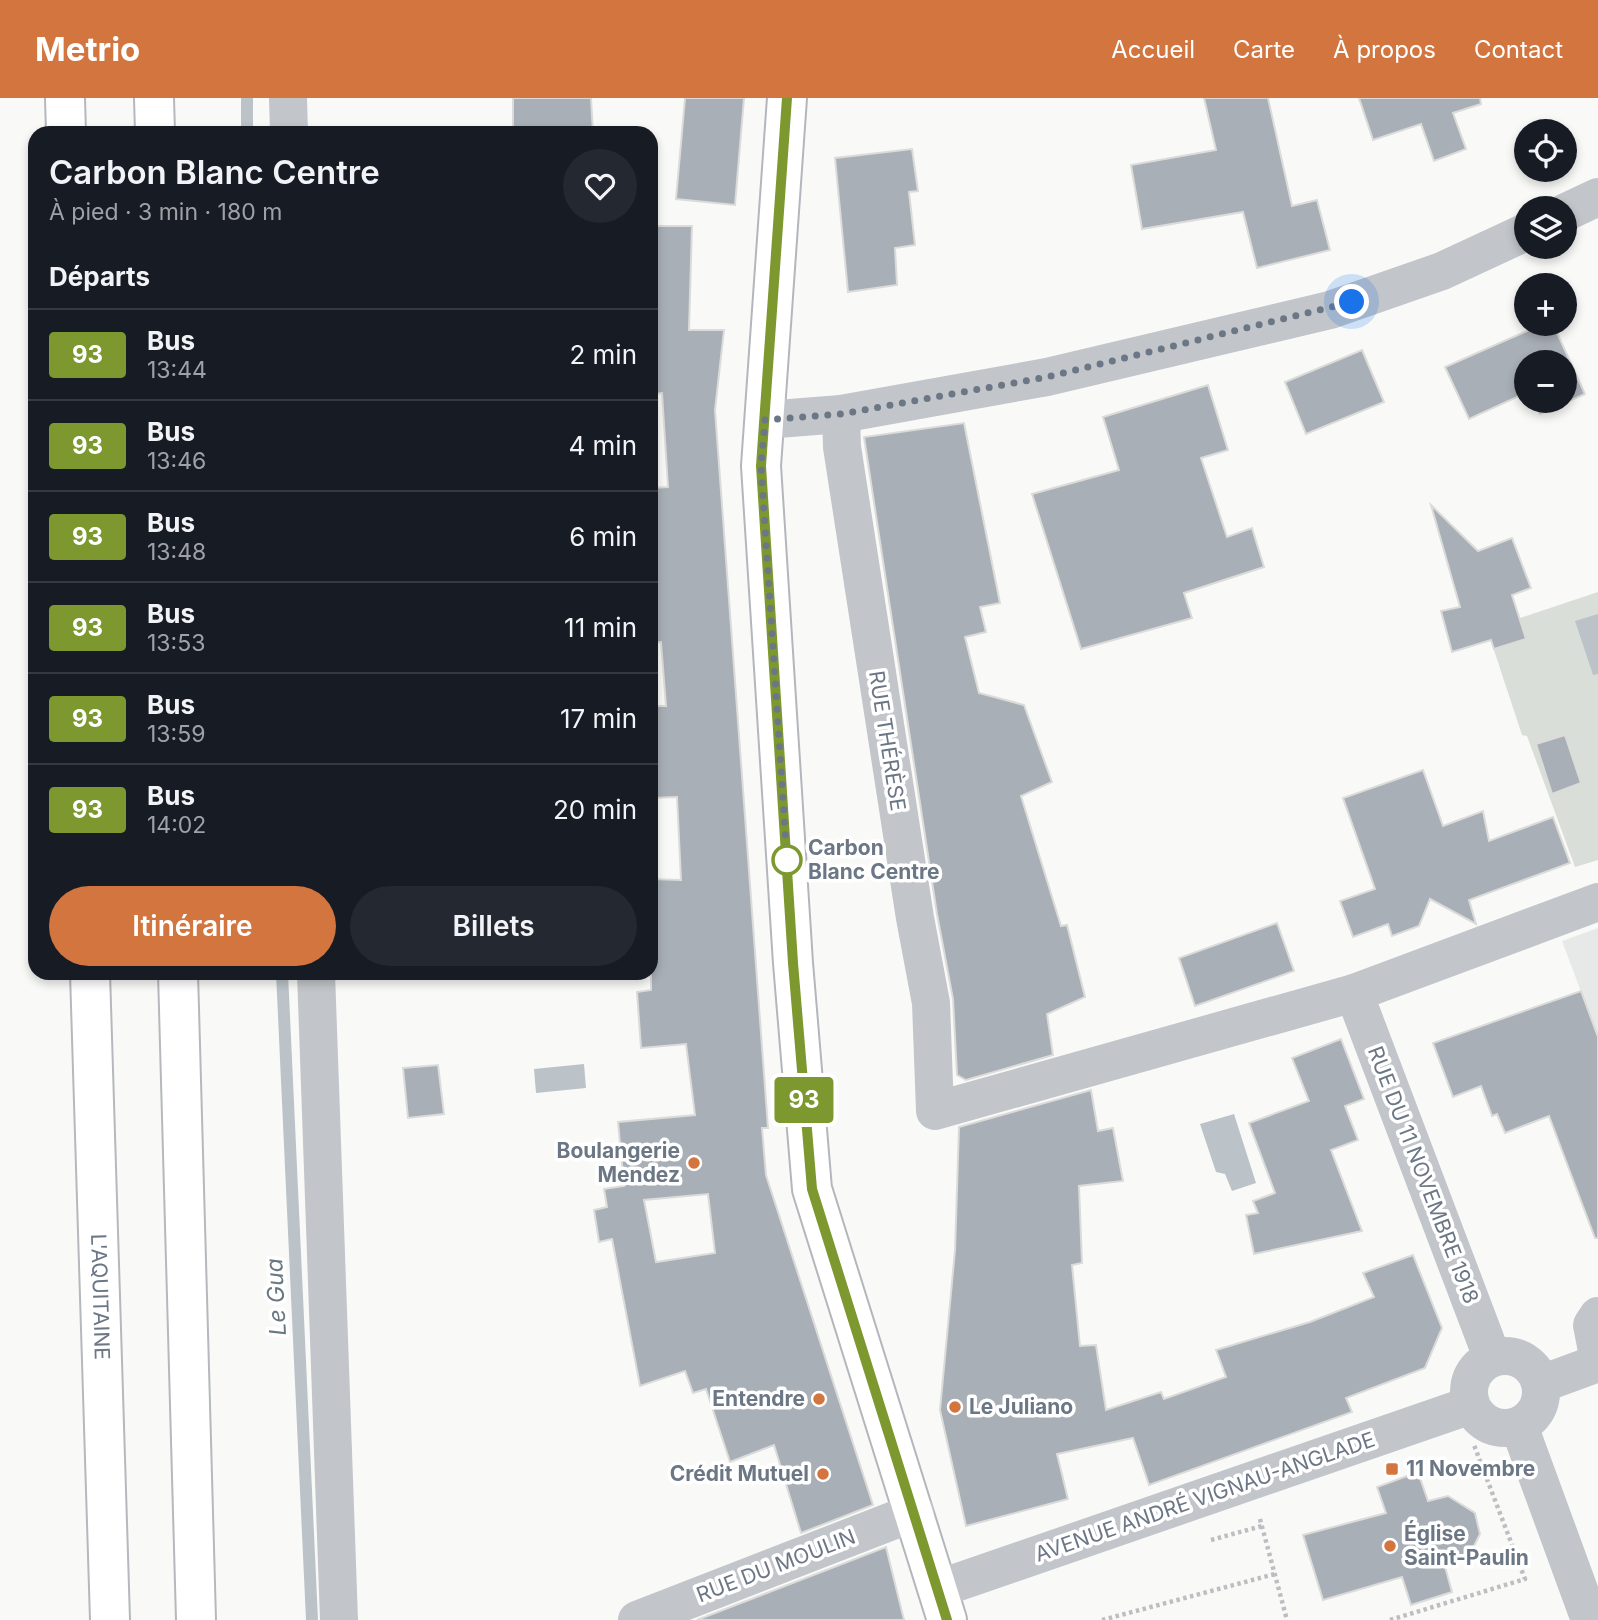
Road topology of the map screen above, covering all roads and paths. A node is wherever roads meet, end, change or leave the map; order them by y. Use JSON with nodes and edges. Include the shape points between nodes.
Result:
{"nodes":[{"id":1,"x":65,"y":98,"type":"edge"},
{"id":2,"x":154,"y":98,"type":"edge"},
{"id":3,"x":288,"y":98,"type":"edge"},
{"id":4,"x":787,"y":98,"type":"edge"},
{"id":5,"x":66,"y":126,"type":"edge"},
{"id":6,"x":155,"y":126,"type":"edge"},
{"id":7,"x":289,"y":126,"type":"edge"},
{"id":8,"x":1598,"y":197,"type":"edge"},
{"id":9,"x":1577,"y":207,"type":"edge"},
{"id":10,"x":1514,"y":238,"type":"edge"},
{"id":11,"x":841,"y":414,"type":"junction"},
{"id":12,"x":765,"y":420,"type":"junction"},
{"id":13,"x":1598,"y":902,"type":"edge"},
{"id":14,"x":90,"y":980,"type":"edge"},
{"id":15,"x":178,"y":980,"type":"edge"},
{"id":16,"x":316,"y":980,"type":"edge"},
{"id":17,"x":1354,"y":993,"type":"junction"},
{"id":18,"x":1598,"y":1316,"type":"edge"},
{"id":19,"x":1598,"y":1356,"type":"edge"},
{"id":20,"x":1492,"y":1357,"type":"junction"},
{"id":21,"x":1598,"y":1363,"type":"edge"},
{"id":22,"x":1541,"y":1384,"type":"junction"},
{"id":23,"x":1471,"y":1422,"type":"junction"},
{"id":24,"x":1519,"y":1426,"type":"junction"},
{"id":25,"x":915,"y":1512,"type":"junction"},
{"id":26,"x":1259,"y":1515,"type":"dead end"},
{"id":27,"x":1275,"y":1574,"type":"junction"},
{"id":28,"x":943,"y":1604,"type":"edge"},
{"id":29,"x":1581,"y":1617,"type":"edge"},
{"id":30,"x":110,"y":1620,"type":"edge"},
{"id":31,"x":196,"y":1620,"type":"edge"},
{"id":32,"x":339,"y":1620,"type":"edge"},
{"id":33,"x":637,"y":1620,"type":"edge"},
{"id":34,"x":1102,"y":1620,"type":"edge"},
{"id":35,"x":1287,"y":1620,"type":"edge"},
{"id":36,"x":1390,"y":1620,"type":"edge"}],
"edges":[{"from":1,"to":5,"type":"main road"},
{"from":2,"to":6,"type":"main road"},
{"from":3,"to":7,"type":"street"},
{"from":4,"to":12,"type":"main road"},
{"from":8,"to":9,"type":"street"},
{"from":10,"to":11,"type":"street","via":[[1442,271],[1330,310],[1047,377]]},
{"from":11,"to":12,"type":"street"},
{"from":11,"to":17,"type":"street","name":"RUE THÉRÈSE","via":[[842,447],[931,1003],[935,1111]]},
{"from":12,"to":25,"type":"main road","via":[[761,466],[812,1189]]},
{"from":13,"to":17,"type":"street"},
{"from":14,"to":30,"type":"main road","name":"L'AQUITAINE"},
{"from":15,"to":31,"type":"main road"},
{"from":16,"to":32,"type":"street"},
{"from":17,"to":20,"type":"street","name":"RUE DU 11 NOVEMBRE 1918"},
{"from":18,"to":19,"type":"street","via":[[1592,1325]]},
{"from":20,"to":22,"type":"street","via":[[1505,1355],[1528,1363]]},
{"from":20,"to":23,"type":"street","via":[[1482,1363],[1470,1382]]},
{"from":21,"to":22,"type":"street"},
{"from":22,"to":24,"type":"street","via":[[1537,1409]]},
{"from":23,"to":24,"type":"street"},
{"from":23,"to":28,"type":"street","name":"AVENUE ANDRÉ VIGNAU-ANGLADE"},
{"from":23,"to":36,"type":"path","via":[[1525,1579]]},
{"from":24,"to":29,"type":"street"},
{"from":25,"to":28,"type":"main road"},
{"from":25,"to":33,"type":"street","name":"RUE DU MOULIN"},
{"from":26,"to":27,"type":"path"},
{"from":27,"to":34,"type":"path"},
{"from":27,"to":35,"type":"path"}]}
